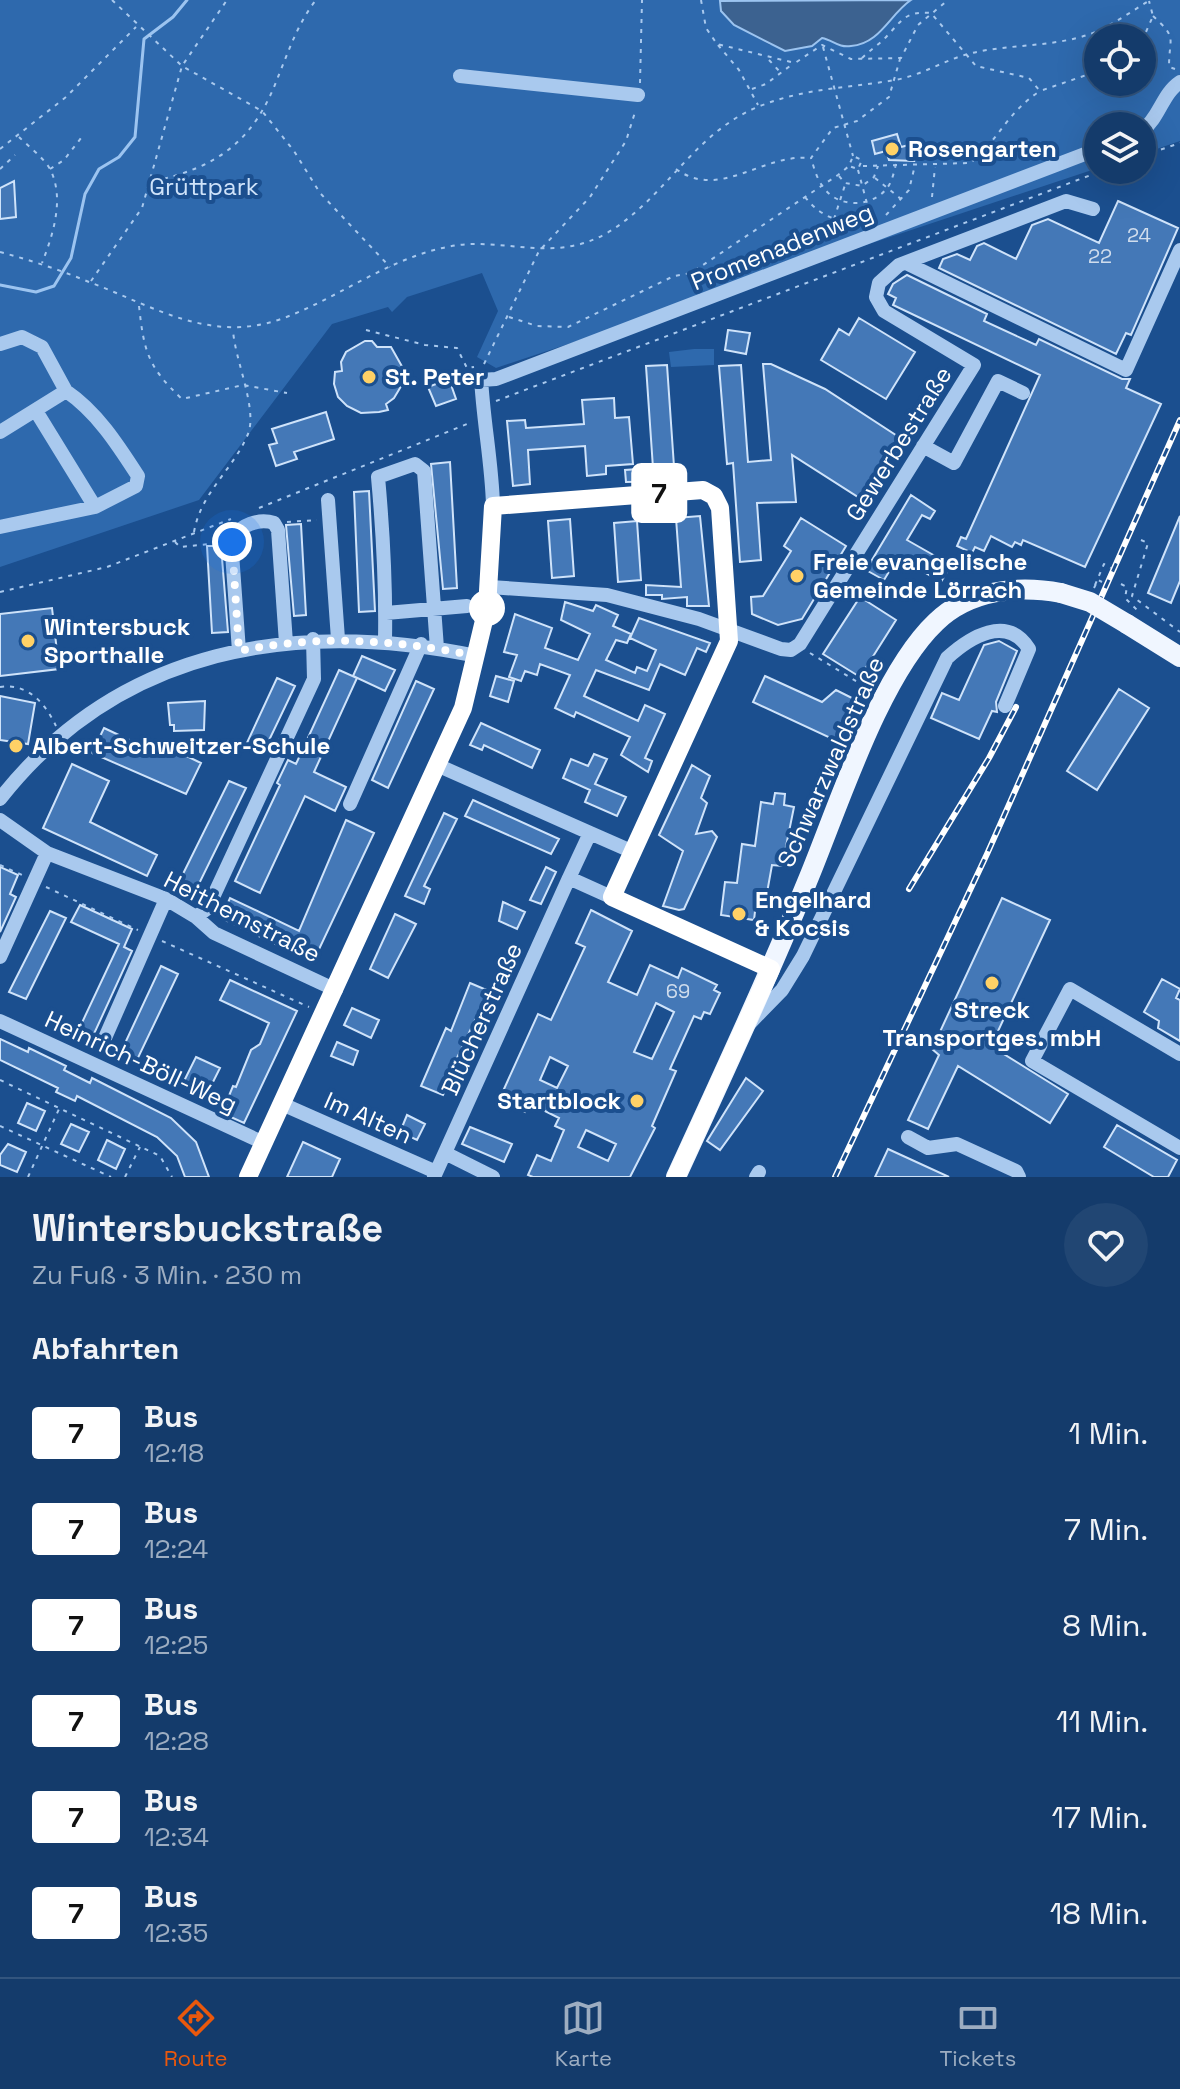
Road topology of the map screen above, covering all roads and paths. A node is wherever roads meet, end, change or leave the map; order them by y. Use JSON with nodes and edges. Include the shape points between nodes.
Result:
{"nodes":[{"id":1,"x":112,"y":0,"type":"edge"},
{"id":2,"x":227,"y":0,"type":"edge"},
{"id":3,"x":316,"y":0,"type":"edge"},
{"id":4,"x":642,"y":0,"type":"edge"},
{"id":5,"x":701,"y":0,"type":"edge"},
{"id":6,"x":948,"y":0,"type":"edge"},
{"id":7,"x":1149,"y":0,"type":"edge"},
{"id":8,"x":931,"y":13,"type":"junction"},
{"id":9,"x":1153,"y":16,"type":"junction"},
{"id":10,"x":1149,"y":24,"type":"edge"},
{"id":11,"x":136,"y":26,"type":"junction"},
{"id":12,"x":717,"y":44,"type":"junction"},
{"id":13,"x":822,"y":45,"type":"junction"},
{"id":14,"x":968,"y":54,"type":"junction"},
{"id":15,"x":901,"y":58,"type":"junction"},
{"id":16,"x":768,"y":59,"type":"junction"},
{"id":17,"x":861,"y":59,"type":"junction"},
{"id":18,"x":795,"y":63,"type":"junction"},
{"id":19,"x":182,"y":66,"type":"junction"},
{"id":20,"x":1180,"y":70,"type":"edge"},
{"id":21,"x":782,"y":73,"type":"junction"},
{"id":22,"x":460,"y":76,"type":"dead end"},
{"id":23,"x":1084,"y":76,"type":"edge"},
{"id":24,"x":896,"y":80,"type":"junction"},
{"id":25,"x":1180,"y":82,"type":"edge"},
{"id":26,"x":833,"y":87,"type":"junction"},
{"id":27,"x":751,"y":89,"type":"junction"},
{"id":28,"x":1040,"y":91,"type":"junction"},
{"id":29,"x":638,"y":95,"type":"junction"},
{"id":30,"x":759,"y":106,"type":"junction"},
{"id":31,"x":262,"y":111,"type":"junction"},
{"id":32,"x":1156,"y":118,"type":"edge"},
{"id":33,"x":844,"y":124,"type":"junction"},
{"id":34,"x":17,"y":135,"type":"junction"},
{"id":35,"x":81,"y":138,"type":"dead end"},
{"id":36,"x":1180,"y":143,"type":"edge"},
{"id":37,"x":0,"y":149,"type":"edge"},
{"id":38,"x":1156,"y":151,"type":"edge"},
{"id":39,"x":1084,"y":154,"type":"edge"},
{"id":40,"x":15,"y":155,"type":"dead end"},
{"id":41,"x":853,"y":156,"type":"junction"},
{"id":42,"x":811,"y":158,"type":"junction"},
{"id":43,"x":878,"y":164,"type":"junction"},
{"id":44,"x":896,"y":164,"type":"junction"},
{"id":45,"x":915,"y":165,"type":"junction"},
{"id":46,"x":849,"y":166,"type":"junction"},
{"id":47,"x":861,"y":166,"type":"junction"},
{"id":48,"x":935,"y":166,"type":"junction"},
{"id":49,"x":0,"y":169,"type":"edge"},
{"id":50,"x":49,"y":169,"type":"junction"},
{"id":51,"x":676,"y":169,"type":"junction"},
{"id":52,"x":858,"y":169,"type":"junction"},
{"id":53,"x":838,"y":175,"type":"junction"},
{"id":54,"x":874,"y":177,"type":"junction"},
{"id":55,"x":1084,"y":178,"type":"edge"},
{"id":56,"x":153,"y":182,"type":"junction"},
{"id":57,"x":845,"y":183,"type":"junction"},
{"id":58,"x":821,"y":186,"type":"junction"},
{"id":59,"x":862,"y":186,"type":"junction"},
{"id":60,"x":888,"y":188,"type":"junction"},
{"id":61,"x":805,"y":196,"type":"junction"},
{"id":62,"x":841,"y":201,"type":"junction"},
{"id":63,"x":903,"y":201,"type":"junction"},
{"id":64,"x":866,"y":203,"type":"junction"},
{"id":65,"x":1093,"y":209,"type":"dead end"},
{"id":66,"x":933,"y":211,"type":"junction"},
{"id":67,"x":834,"y":219,"type":"junction"},
{"id":68,"x":872,"y":222,"type":"junction"},
{"id":69,"x":1180,"y":250,"type":"edge"},
{"id":70,"x":539,"y":251,"type":"junction"},
{"id":71,"x":0,"y":252,"type":"edge"},
{"id":72,"x":906,"y":263,"type":"junction"},
{"id":73,"x":42,"y":264,"type":"junction"},
{"id":74,"x":390,"y":267,"type":"junction"},
{"id":75,"x":90,"y":282,"type":"junction"},
{"id":76,"x":139,"y":305,"type":"junction"},
{"id":77,"x":509,"y":317,"type":"junction"},
{"id":78,"x":233,"y":329,"type":"junction"},
{"id":79,"x":366,"y":330,"type":"dead end"},
{"id":80,"x":0,"y":344,"type":"edge"},
{"id":81,"x":243,"y":385,"type":"junction"},
{"id":82,"x":66,"y":391,"type":"junction"},
{"id":83,"x":287,"y":393,"type":"dead end"},
{"id":84,"x":1023,"y":393,"type":"dead end"},
{"id":85,"x":494,"y":402,"type":"dead end"},
{"id":86,"x":36,"y":411,"type":"junction"},
{"id":87,"x":0,"y":432,"type":"edge"},
{"id":88,"x":923,"y":446,"type":"junction"},
{"id":89,"x":328,"y":500,"type":"dead end"},
{"id":90,"x":493,"y":506,"type":"junction"},
{"id":91,"x":95,"y":507,"type":"junction"},
{"id":92,"x":329,"y":519,"type":"junction"},
{"id":93,"x":274,"y":523,"type":"junction"},
{"id":94,"x":0,"y":527,"type":"edge"},
{"id":95,"x":194,"y":533,"type":"dead end"},
{"id":96,"x":1141,"y":540,"type":"dead end"},
{"id":97,"x":174,"y":541,"type":"dead end"},
{"id":98,"x":232,"y":542,"type":"junction"},
{"id":99,"x":1105,"y":573,"type":"dead end"},
{"id":100,"x":1121,"y":584,"type":"dead end"},
{"id":101,"x":490,"y":587,"type":"junction"},
{"id":102,"x":1094,"y":589,"type":"dead end"},
{"id":103,"x":1132,"y":596,"type":"junction"},
{"id":104,"x":467,"y":606,"type":"dead end"},
{"id":105,"x":436,"y":609,"type":"junction"},
{"id":106,"x":386,"y":613,"type":"junction"},
{"id":107,"x":729,"y":630,"type":"junction"},
{"id":108,"x":1180,"y":632,"type":"edge"},
{"id":109,"x":313,"y":639,"type":"junction"},
{"id":110,"x":338,"y":639,"type":"junction"},
{"id":111,"x":385,"y":640,"type":"junction"},
{"id":112,"x":286,"y":643,"type":"junction"},
{"id":113,"x":421,"y":644,"type":"junction"},
{"id":114,"x":800,"y":644,"type":"junction"},
{"id":115,"x":437,"y":648,"type":"junction"},
{"id":116,"x":239,"y":651,"type":"junction"},
{"id":117,"x":477,"y":656,"type":"junction"},
{"id":118,"x":1180,"y":657,"type":"edge"},
{"id":119,"x":0,"y":687,"type":"edge"},
{"id":120,"x":872,"y":691,"type":"dead end"},
{"id":121,"x":1005,"y":706,"type":"dead end"},
{"id":122,"x":61,"y":737,"type":"junction"},
{"id":123,"x":437,"y":765,"type":"junction"},
{"id":124,"x":0,"y":799,"type":"edge"},
{"id":125,"x":350,"y":804,"type":"dead end"},
{"id":126,"x":0,"y":820,"type":"edge"},
{"id":127,"x":590,"y":833,"type":"junction"},
{"id":128,"x":631,"y":851,"type":"junction"},
{"id":129,"x":47,"y":853,"type":"junction"},
{"id":130,"x":569,"y":878,"type":"junction"},
{"id":131,"x":612,"y":897,"type":"junction"},
{"id":132,"x":166,"y":899,"type":"junction"},
{"id":133,"x":196,"y":917,"type":"junction"},
{"id":134,"x":0,"y":957,"type":"edge"},
{"id":135,"x":771,"y":969,"type":"junction"},
{"id":136,"x":336,"y":990,"type":"junction"},
{"id":137,"x":0,"y":1021,"type":"edge"},
{"id":138,"x":744,"y":1031,"type":"junction"},
{"id":139,"x":101,"y":1047,"type":"dead end"},
{"id":140,"x":1180,"y":1054,"type":"edge"},
{"id":141,"x":0,"y":1080,"type":"edge"},
{"id":142,"x":282,"y":1104,"type":"junction"},
{"id":143,"x":60,"y":1108,"type":"junction"},
{"id":144,"x":0,"y":1126,"type":"edge"},
{"id":145,"x":908,"y":1137,"type":"dead end"},
{"id":146,"x":264,"y":1143,"type":"junction"},
{"id":147,"x":141,"y":1145,"type":"junction"},
{"id":148,"x":42,"y":1146,"type":"junction"},
{"id":149,"x":1180,"y":1148,"type":"edge"},
{"id":150,"x":445,"y":1153,"type":"junction"},
{"id":151,"x":435,"y":1174,"type":"edge"},
{"id":152,"x":28,"y":1177,"type":"edge"},
{"id":153,"x":111,"y":1177,"type":"edge"},
{"id":154,"x":125,"y":1177,"type":"edge"},
{"id":155,"x":172,"y":1177,"type":"edge"},
{"id":156,"x":248,"y":1177,"type":"edge"},
{"id":157,"x":493,"y":1177,"type":"edge"},
{"id":158,"x":676,"y":1177,"type":"edge"},
{"id":159,"x":1019,"y":1177,"type":"edge"}],
"edges":[{"from":1,"to":11,"type":"path"},
{"from":2,"to":19,"type":"path"},
{"from":3,"to":31,"type":"path","via":[[297,29]]},
{"from":4,"to":29,"type":"path"},
{"from":5,"to":12,"type":"path","via":[[706,28]]},
{"from":6,"to":8,"type":"path"},
{"from":7,"to":9,"type":"path"},
{"from":7,"to":14,"type":"path","via":[[1100,31]]},
{"from":8,"to":14,"type":"path"},
{"from":8,"to":15,"type":"path"},
{"from":8,"to":17,"type":"path","via":[[906,14]]},
{"from":9,"to":10,"type":"path"},
{"from":9,"to":20,"type":"path","via":[[1170,30],[1169,67]]},
{"from":11,"to":19,"type":"path"},
{"from":11,"to":34,"type":"path","via":[[66,97]]},
{"from":12,"to":16,"type":"path"},
{"from":12,"to":27,"type":"path"},
{"from":13,"to":17,"type":"path"},
{"from":13,"to":18,"type":"path"},
{"from":13,"to":26,"type":"path"},
{"from":14,"to":24,"type":"path"},
{"from":14,"to":28,"type":"path","via":[[976,66],[1029,78]]},
{"from":15,"to":17,"type":"path"},
{"from":15,"to":24,"type":"path"},
{"from":16,"to":18,"type":"path"},
{"from":16,"to":21,"type":"path"},
{"from":18,"to":21,"type":"path"},
{"from":19,"to":31,"type":"path"},
{"from":19,"to":56,"type":"path"},
{"from":21,"to":27,"type":"path"},
{"from":22,"to":29,"type":"street"},
{"from":23,"to":28,"type":"path"},
{"from":24,"to":26,"type":"path"},
{"from":24,"to":33,"type":"path","via":[[889,97],[873,112]]},
{"from":25,"to":32,"type":"street","via":[[1170,89]]},
{"from":26,"to":30,"type":"path"},
{"from":26,"to":33,"type":"path"},
{"from":27,"to":30,"type":"path"},
{"from":28,"to":48,"type":"path","via":[[1018,105],[970,163]]},
{"from":29,"to":70,"type":"path","via":[[626,141],[590,197]]},
{"from":30,"to":51,"type":"path","via":[[721,126]]},
{"from":31,"to":56,"type":"path","via":[[232,148],[206,167]]},
{"from":31,"to":74,"type":"path","via":[[320,193]]},
{"from":33,"to":41,"type":"path"},
{"from":33,"to":42,"type":"path","via":[[833,128]]},
{"from":34,"to":37,"type":"path"},
{"from":34,"to":50,"type":"path"},
{"from":35,"to":50,"type":"path"},
{"from":36,"to":38,"type":"path"},
{"from":39,"to":66,"type":"street","name":"Promenadenweg"},
{"from":40,"to":49,"type":"path"},
{"from":41,"to":46,"type":"path"},
{"from":41,"to":47,"type":"path","via":[[862,160]]},
{"from":42,"to":51,"type":"path","via":[[776,160],[718,180]]},
{"from":42,"to":58,"type":"path"},
{"from":43,"to":44,"type":"path"},
{"from":43,"to":47,"type":"path"},
{"from":43,"to":54,"type":"path"},
{"from":44,"to":45,"type":"path"},
{"from":44,"to":60,"type":"path"},
{"from":45,"to":48,"type":"path"},
{"from":45,"to":63,"type":"path"},
{"from":46,"to":52,"type":"path"},
{"from":46,"to":53,"type":"path"},
{"from":47,"to":52,"type":"path"},
{"from":48,"to":66,"type":"path"},
{"from":50,"to":73,"type":"path","via":[[56,218]]},
{"from":51,"to":70,"type":"path","via":[[637,213],[604,234]]},
{"from":52,"to":59,"type":"path"},
{"from":53,"to":57,"type":"path"},
{"from":53,"to":58,"type":"path"},
{"from":54,"to":59,"type":"path"},
{"from":54,"to":60,"type":"path"},
{"from":55,"to":85,"type":"path"},
{"from":56,"to":75,"type":"path","via":[[142,208]]},
{"from":57,"to":59,"type":"path"},
{"from":57,"to":62,"type":"path"},
{"from":58,"to":61,"type":"path"},
{"from":58,"to":62,"type":"path"},
{"from":59,"to":64,"type":"path"},
{"from":60,"to":63,"type":"path"},
{"from":60,"to":64,"type":"path"},
{"from":61,"to":67,"type":"path"},
{"from":61,"to":77,"type":"path","via":[[691,273],[674,276],[568,327],[537,326]]},
{"from":62,"to":64,"type":"path"},
{"from":62,"to":67,"type":"path"},
{"from":63,"to":68,"type":"path"},
{"from":64,"to":68,"type":"path"},
{"from":65,"to":72,"type":"street","via":[[1066,201]]},
{"from":66,"to":90,"type":"street","name":"Promenadenweg","via":[[700,304],[496,379],[481,378]]},
{"from":67,"to":68,"type":"path"},
{"from":69,"to":72,"type":"street","via":[[1126,370]]},
{"from":70,"to":74,"type":"path","via":[[450,246]]},
{"from":70,"to":77,"type":"path"},
{"from":71,"to":73,"type":"path"},
{"from":72,"to":88,"type":"street","name":"Gewerbestraße","via":[[879,283],[876,297],[884,311],[974,365]]},
{"from":73,"to":75,"type":"path"},
{"from":74,"to":78,"type":"path","via":[[281,319]]},
{"from":75,"to":76,"type":"path"},
{"from":76,"to":78,"type":"path"},
{"from":76,"to":81,"type":"path","via":[[155,373],[182,399]]},
{"from":77,"to":79,"type":"path","via":[[487,363],[467,368],[457,348]]},
{"from":78,"to":81,"type":"path"},
{"from":80,"to":82,"type":"street","via":[[22,337],[42,347]]},
{"from":81,"to":83,"type":"path"},
{"from":81,"to":95,"type":"path","via":[[249,433],[198,510]]},
{"from":82,"to":86,"type":"street"},
{"from":82,"to":91,"type":"street","via":[[81,401],[138,476],[136,486]]},
{"from":84,"to":88,"type":"street","via":[[998,381],[954,463]]},
{"from":86,"to":87,"type":"street"},
{"from":86,"to":91,"type":"street"},
{"from":88,"to":114,"type":"street","name":"Gewerbestraße"},
{"from":89,"to":92,"type":"street"},
{"from":90,"to":101,"type":"street"},
{"from":90,"to":107,"type":"street","via":[[703,490],[720,508]]},
{"from":91,"to":94,"type":"street"},
{"from":92,"to":93,"type":"path"},
{"from":92,"to":110,"type":"street"},
{"from":93,"to":98,"type":"street","via":[[256,522],[236,531]]},
{"from":93,"to":112,"type":"street"},
{"from":96,"to":103,"type":"path","via":[[1148,543]]},
{"from":97,"to":98,"type":"path","via":[[180,547]]},
{"from":98,"to":116,"type":"street"},
{"from":99,"to":102,"type":"path","bridge":true,"via":[[1110,567],[1104,564],[1093,588],[1098,590],[1102,582],[1098,580]]},
{"from":100,"to":103,"type":"path","via":[[1127,587],[1128,602]]},
{"from":101,"to":107,"type":"street","via":[[607,595]]},
{"from":101,"to":117,"type":"street"},
{"from":103,"to":108,"type":"path"},
{"from":104,"to":105,"type":"street"},
{"from":105,"to":106,"type":"street"},
{"from":105,"to":106,"type":"street","via":[[424,471],[415,464],[378,477]]},
{"from":105,"to":115,"type":"street"},
{"from":106,"to":111,"type":"street"},
{"from":107,"to":114,"type":"street","via":[[781,649]]},
{"from":107,"to":128,"type":"street","via":[[693,723]]},
{"from":109,"to":110,"type":"street"},
{"from":109,"to":112,"type":"street"},
{"from":109,"to":133,"type":"street","via":[[314,679],[208,908]]},
{"from":110,"to":111,"type":"street"},
{"from":111,"to":113,"type":"street"},
{"from":112,"to":116,"type":"street"},
{"from":113,"to":115,"type":"street"},
{"from":113,"to":125,"type":"street"},
{"from":114,"to":120,"type":"path"},
{"from":115,"to":117,"type":"street"},
{"from":116,"to":122,"type":"street","via":[[156,676]]},
{"from":117,"to":123,"type":"street","via":[[463,708]]},
{"from":118,"to":135,"type":"main road","name":"Schwarzwaldstraße","bridge":true,"via":[[1090,602],[1061,593],[1025,589],[983,595],[938,620],[916,642],[878,712]]},
{"from":119,"to":122,"type":"path","via":[[35,695],[47,706]]},
{"from":121,"to":138,"type":"street","via":[[1029,649],[1015,634],[991,631],[947,658],[803,956],[782,990]]},
{"from":122,"to":124,"type":"street"},
{"from":123,"to":127,"type":"street"},
{"from":123,"to":136,"type":"street"},
{"from":126,"to":129,"type":"street","name":"Heithemstraße"},
{"from":127,"to":128,"type":"street"},
{"from":127,"to":130,"type":"street","name":"Blücherstraße"},
{"from":128,"to":131,"type":"street"},
{"from":129,"to":132,"type":"street","name":"Heithemstraße"},
{"from":129,"to":134,"type":"street"},
{"from":130,"to":131,"type":"street"},
{"from":130,"to":150,"type":"street","name":"Blücherstraße"},
{"from":131,"to":135,"type":"street"},
{"from":132,"to":133,"type":"street","name":"Heithemstraße"},
{"from":132,"to":139,"type":"street"},
{"from":133,"to":136,"type":"street","name":"Heithemstraße","via":[[214,933]]},
{"from":135,"to":138,"type":"main road","name":"Schwarzwaldstraße"},
{"from":136,"to":142,"type":"street"},
{"from":137,"to":146,"type":"street","name":"Heinrich-Böll-Weg"},
{"from":138,"to":158,"type":"main road","name":"Schwarzwaldstraße"},
{"from":140,"to":149,"type":"street","via":[[1070,989],[1032,1061]]},
{"from":141,"to":143,"type":"path"},
{"from":142,"to":146,"type":"street"},
{"from":142,"to":151,"type":"street","name":"Im Alten"},
{"from":143,"to":147,"type":"path"},
{"from":143,"to":148,"type":"path"},
{"from":144,"to":148,"type":"path"},
{"from":145,"to":159,"type":"street","via":[[928,1148],[957,1144]]},
{"from":146,"to":156,"type":"street"},
{"from":147,"to":154,"type":"path"},
{"from":147,"to":155,"type":"path","via":[[160,1156]]},
{"from":148,"to":152,"type":"path"},
{"from":148,"to":153,"type":"path"},
{"from":150,"to":151,"type":"street","name":"Blücherstraße"},
{"from":150,"to":157,"type":"street"}]}
